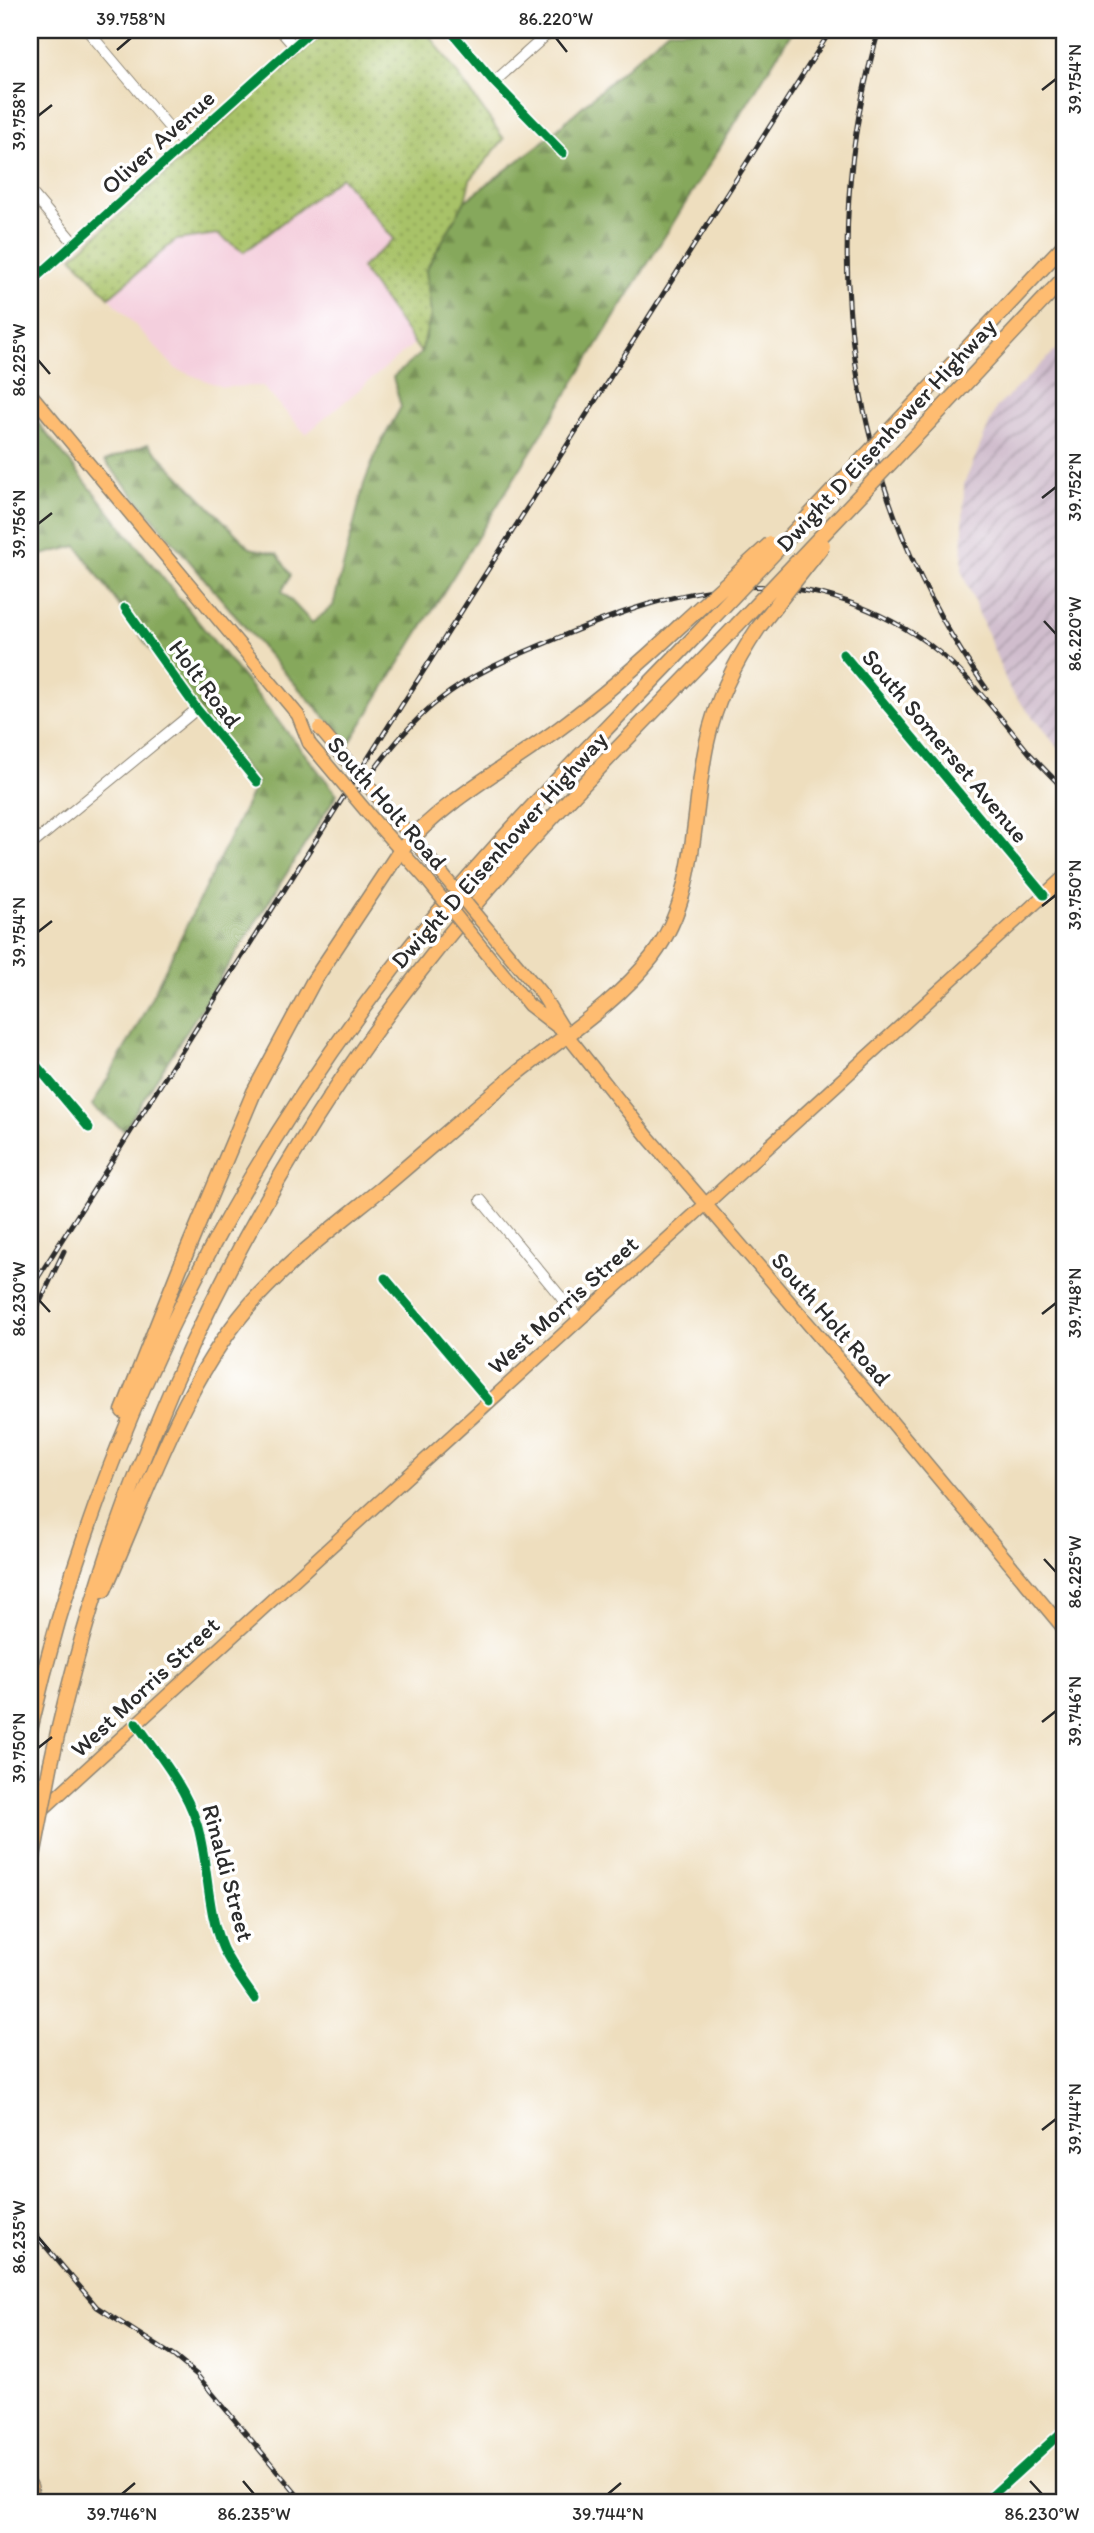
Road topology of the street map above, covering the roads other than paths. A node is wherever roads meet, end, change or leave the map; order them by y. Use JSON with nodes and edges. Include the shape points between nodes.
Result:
{"nodes":[{"id":1,"x":87,"y":30,"type":"edge"},
{"id":2,"x":280,"y":30,"type":"edge"},
{"id":3,"x":312,"y":30,"type":"edge"},
{"id":4,"x":450,"y":30,"type":"edge"},
{"id":5,"x":552,"y":30,"type":"edge"},
{"id":6,"x":294,"y":47,"type":"junction"},
{"id":7,"x":494,"y":82,"type":"junction"},
{"id":8,"x":184,"y":145,"type":"junction"},
{"id":9,"x":564,"y":153,"type":"dead end"},
{"id":10,"x":30,"y":191,"type":"edge"},
{"id":11,"x":74,"y":243,"type":"junction"},
{"id":12,"x":1064,"y":246,"type":"edge"},
{"id":13,"x":1064,"y":278,"type":"edge"},
{"id":14,"x":30,"y":283,"type":"edge"},
{"id":15,"x":30,"y":393,"type":"edge"},
{"id":16,"x":849,"y":473,"type":"junction"},
{"id":17,"x":872,"y":483,"type":"junction"},
{"id":18,"x":125,"y":608,"type":"dead end"},
{"id":19,"x":843,"y":654,"type":"dead end"},
{"id":20,"x":197,"y":709,"type":"junction"},
{"id":21,"x":298,"y":715,"type":"junction"},
{"id":22,"x":257,"y":782,"type":"dead end"},
{"id":23,"x":411,"y":837,"type":"junction"},
{"id":24,"x":30,"y":846,"type":"edge"},
{"id":25,"x":400,"y":850,"type":"junction"},
{"id":26,"x":1064,"y":877,"type":"edge"},
{"id":27,"x":1044,"y":895,"type":"junction"},
{"id":28,"x":567,"y":1035,"type":"junction"},
{"id":29,"x":30,"y":1058,"type":"edge"},
{"id":30,"x":89,"y":1128,"type":"dead end"},
{"id":31,"x":481,"y":1200,"type":"dead end"},
{"id":32,"x":705,"y":1204,"type":"junction"},
{"id":33,"x":385,"y":1278,"type":"dead end"},
{"id":34,"x":579,"y":1319,"type":"junction"},
{"id":35,"x":489,"y":1401,"type":"junction"},
{"id":36,"x":101,"y":1493,"type":"junction"},
{"id":37,"x":1064,"y":1629,"type":"edge"},
{"id":38,"x":79,"y":1647,"type":"junction"},
{"id":39,"x":136,"y":1723,"type":"junction"},
{"id":40,"x":30,"y":1730,"type":"edge"},
{"id":41,"x":30,"y":1821,"type":"edge"},
{"id":42,"x":31,"y":1869,"type":"edge"},
{"id":43,"x":255,"y":1998,"type":"dead end"},
{"id":44,"x":1064,"y":2430,"type":"edge"},
{"id":45,"x":30,"y":2486,"type":"edge"},
{"id":46,"x":33,"y":2503,"type":"edge"},
{"id":47,"x":984,"y":2503,"type":"edge"}],
"edges":[{"from":1,"to":8,"type":"street"},
{"from":2,"to":6,"type":"street"},
{"from":3,"to":6,"type":"street","name":"Oliver Avenue"},
{"from":4,"to":7,"type":"street"},
{"from":5,"to":7,"type":"street"},
{"from":6,"to":8,"type":"street","name":"Oliver Avenue"},
{"from":7,"to":9,"type":"street"},
{"from":8,"to":11,"type":"street","name":"Oliver Avenue"},
{"from":10,"to":11,"type":"street"},
{"from":11,"to":14,"type":"street","name":"Oliver Avenue"},
{"from":12,"to":16,"type":"highway","name":"Dwight D Eisenhower Highway","bridge":true},
{"from":13,"to":17,"type":"highway","name":"Dwight D Eisenhower Highway","bridge":true},
{"from":15,"to":21,"type":"main road","name":"South Holt Road"},
{"from":16,"to":23,"type":"highway","bridge":true,"via":[[611,689]]},
{"from":16,"to":36,"type":"highway","name":"Dwight D Eisenhower Highway","bridge":true,"via":[[531,809],[378,988],[251,1176],[187,1294]]},
{"from":17,"to":28,"type":"highway","bridge":true,"via":[[759,626],[737,661],[714,715],[704,754],[687,879],[672,923],[632,980]]},
{"from":17,"to":38,"type":"highway","name":"Dwight D Eisenhower Highway","bridge":true,"via":[[465,916],[395,1004],[320,1112],[234,1260],[180,1370],[123,1512]]},
{"from":18,"to":20,"type":"street","name":"Holt Road"},
{"from":19,"to":27,"type":"street","name":"South Somerset Avenue"},
{"from":20,"to":22,"type":"street","name":"Holt Road"},
{"from":20,"to":24,"type":"street"},
{"from":21,"to":23,"type":"main road","name":"South Holt Road","bridge":true,"via":[[319,728]]},
{"from":21,"to":25,"type":"main road","name":"South Holt Road","bridge":true,"via":[[309,743]]},
{"from":23,"to":25,"type":"highway"},
{"from":23,"to":28,"type":"main road","name":"South Holt Road","bridge":true,"via":[[541,993]]},
{"from":25,"to":28,"type":"main road","name":"South Holt Road","bridge":true,"via":[[529,1005]]},
{"from":25,"to":36,"type":"highway","via":[[303,998],[244,1115],[142,1360]]},
{"from":26,"to":27,"type":"main road","name":"West Morris Street"},
{"from":27,"to":32,"type":"main road","name":"West Morris Street"},
{"from":28,"to":32,"type":"main road","name":"South Holt Road"},
{"from":28,"to":38,"type":"highway","via":[[294,1261],[240,1317],[192,1392]]},
{"from":29,"to":30,"type":"street"},
{"from":31,"to":34,"type":"street"},
{"from":32,"to":34,"type":"main road","name":"West Morris Street"},
{"from":32,"to":37,"type":"main road","name":"South Holt Road"},
{"from":33,"to":35,"type":"street"},
{"from":34,"to":35,"type":"main road","name":"West Morris Street"},
{"from":35,"to":39,"type":"main road","name":"West Morris Street"},
{"from":36,"to":40,"type":"highway","name":"Dwight D Eisenhower Highway","via":[[53,1637]]},
{"from":38,"to":42,"type":"highway","name":"Dwight D Eisenhower Highway","bridge":true},
{"from":39,"to":41,"type":"main road","name":"West Morris Street"},
{"from":39,"to":43,"type":"street","name":"Rinaldi Street","via":[[175,1777],[193,1813],[221,1942]]},
{"from":44,"to":47,"type":"street"},
{"from":45,"to":46,"type":"highway"}]}
